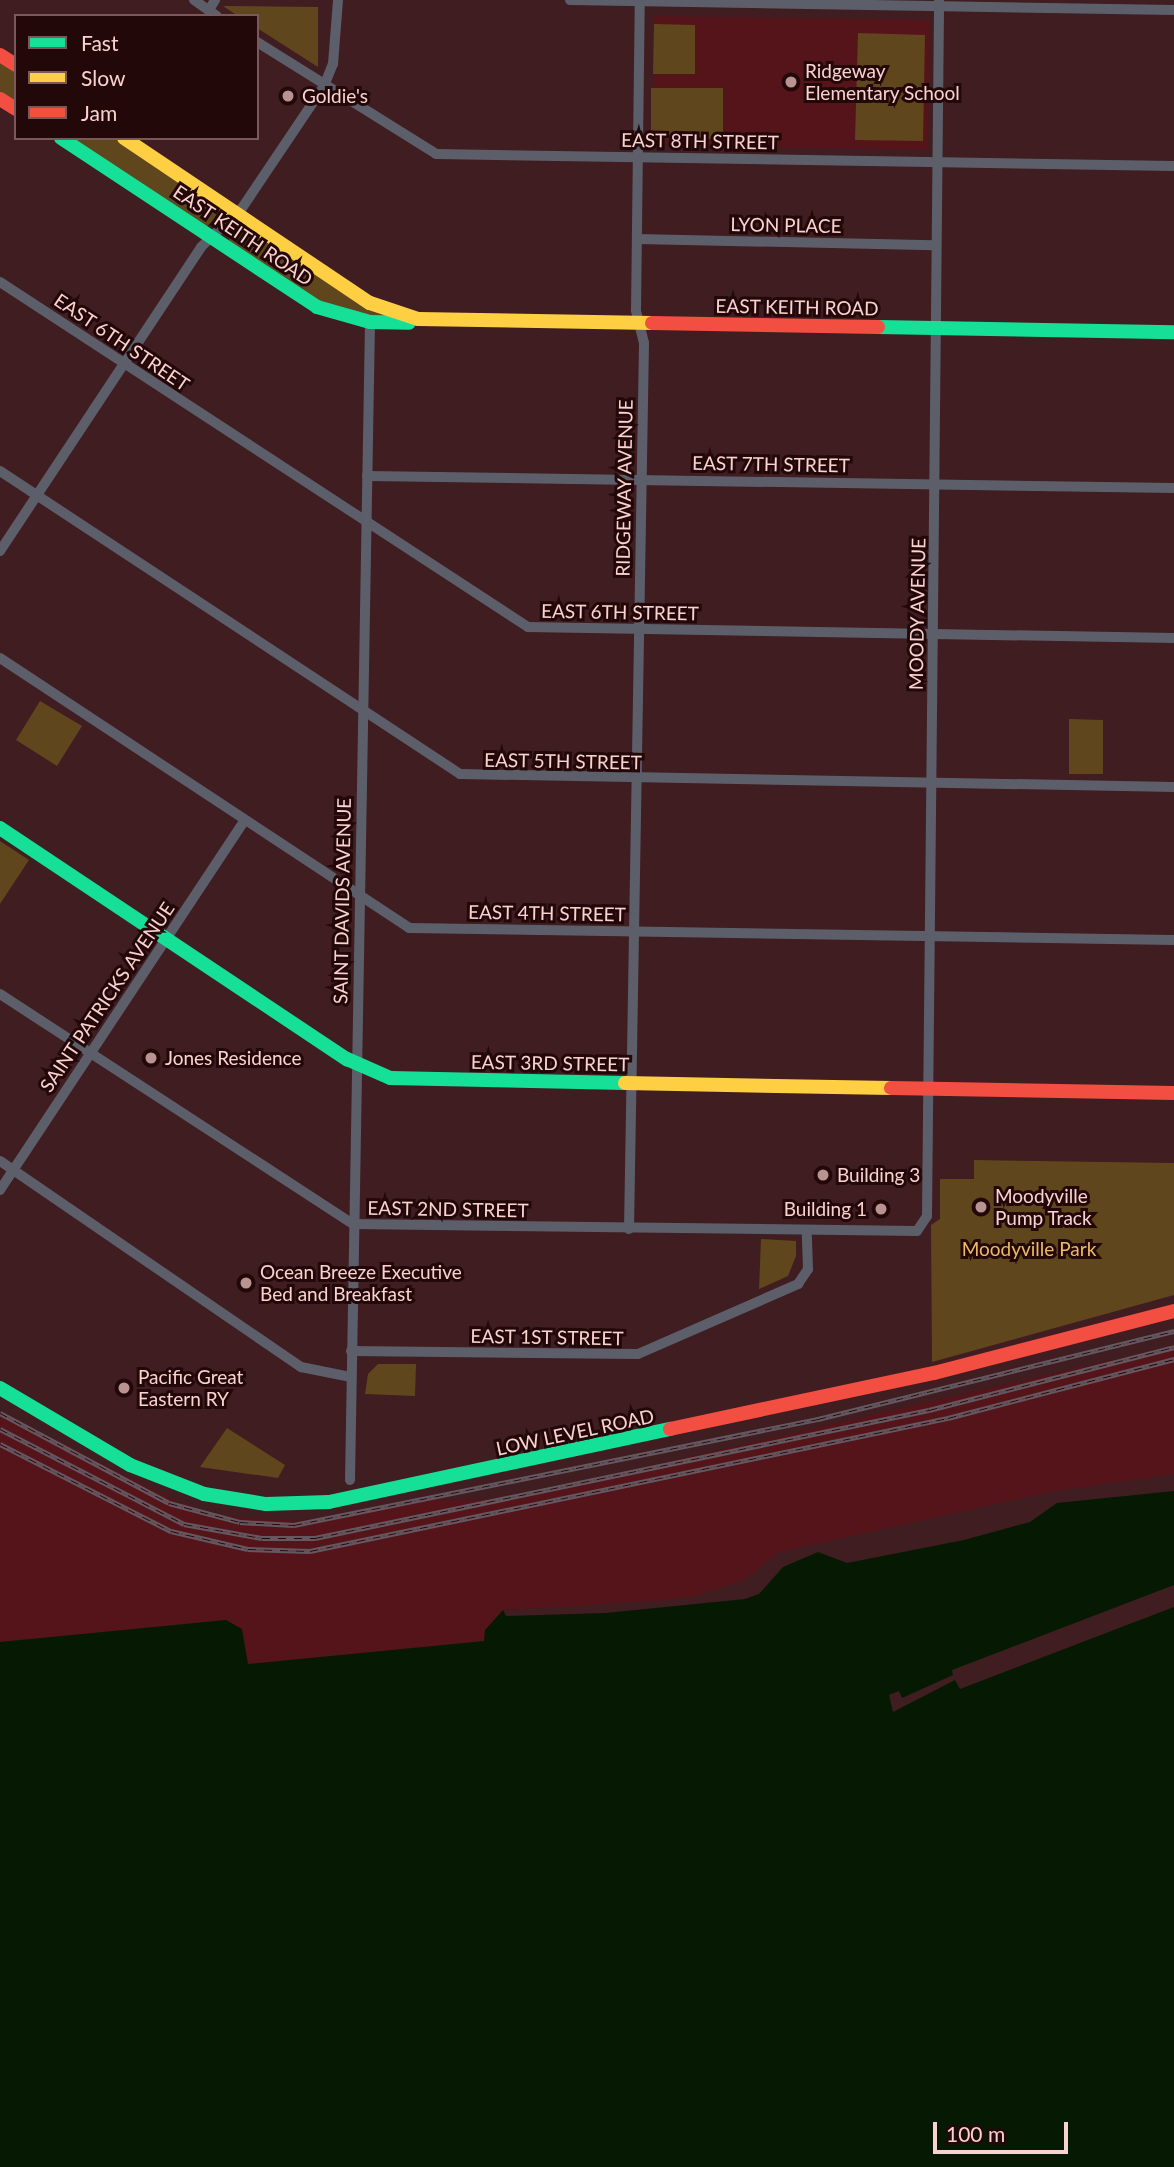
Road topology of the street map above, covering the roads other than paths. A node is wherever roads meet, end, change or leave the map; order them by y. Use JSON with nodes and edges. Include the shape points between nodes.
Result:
{"nodes":[{"id":1,"x":194,"y":0,"type":"edge"},
{"id":2,"x":215,"y":0,"type":"edge"},
{"id":3,"x":338,"y":0,"type":"edge"},
{"id":4,"x":570,"y":0,"type":"edge"},
{"id":5,"x":640,"y":1,"type":"edge"},
{"id":6,"x":939,"y":3,"type":"edge"},
{"id":7,"x":1174,"y":10,"type":"edge"},
{"id":8,"x":213,"y":13,"type":"edge"},
{"id":9,"x":259,"y":43,"type":"edge"},
{"id":10,"x":324,"y":86,"type":"junction"},
{"id":11,"x":64,"y":140,"type":"edge"},
{"id":12,"x":127,"y":140,"type":"edge"},
{"id":13,"x":637,"y":157,"type":"junction"},
{"id":14,"x":936,"y":164,"type":"junction"},
{"id":15,"x":1174,"y":166,"type":"edge"},
{"id":16,"x":236,"y":214,"type":"junction"},
{"id":17,"x":210,"y":237,"type":"junction"},
{"id":18,"x":637,"y":239,"type":"junction"},
{"id":19,"x":934,"y":245,"type":"junction"},
{"id":20,"x":0,"y":282,"type":"edge"},
{"id":21,"x":418,"y":319,"type":"junction"},
{"id":22,"x":370,"y":322,"type":"junction"},
{"id":23,"x":636,"y":323,"type":"junction"},
{"id":24,"x":936,"y":330,"type":"junction"},
{"id":25,"x":1174,"y":332,"type":"edge"},
{"id":26,"x":123,"y":364,"type":"junction"},
{"id":27,"x":0,"y":471,"type":"edge"},
{"id":28,"x":368,"y":476,"type":"junction"},
{"id":29,"x":641,"y":480,"type":"junction"},
{"id":30,"x":936,"y":485,"type":"junction"},
{"id":31,"x":1174,"y":488,"type":"edge"},
{"id":32,"x":36,"y":495,"type":"junction"},
{"id":33,"x":366,"y":526,"type":"junction"},
{"id":34,"x":0,"y":551,"type":"edge"},
{"id":35,"x":639,"y":629,"type":"junction"},
{"id":36,"x":934,"y":634,"type":"junction"},
{"id":37,"x":1174,"y":638,"type":"edge"},
{"id":38,"x":0,"y":658,"type":"edge"},
{"id":39,"x":363,"y":712,"type":"junction"},
{"id":40,"x":636,"y":779,"type":"junction"},
{"id":41,"x":932,"y":784,"type":"junction"},
{"id":42,"x":1174,"y":788,"type":"edge"},
{"id":43,"x":243,"y":822,"type":"junction"},
{"id":44,"x":0,"y":828,"type":"edge"},
{"id":45,"x":361,"y":899,"type":"junction"},
{"id":46,"x":634,"y":932,"type":"junction"},
{"id":47,"x":930,"y":936,"type":"junction"},
{"id":48,"x":166,"y":940,"type":"junction"},
{"id":49,"x":1174,"y":940,"type":"edge"},
{"id":50,"x":0,"y":995,"type":"edge"},
{"id":51,"x":91,"y":1054,"type":"junction"},
{"id":52,"x":358,"y":1065,"type":"junction"},
{"id":53,"x":631,"y":1084,"type":"junction"},
{"id":54,"x":927,"y":1089,"type":"junction"},
{"id":55,"x":1174,"y":1093,"type":"edge"},
{"id":56,"x":0,"y":1161,"type":"edge"},
{"id":57,"x":13,"y":1170,"type":"junction"},
{"id":58,"x":0,"y":1190,"type":"edge"},
{"id":59,"x":353,"y":1224,"type":"junction"},
{"id":60,"x":920,"y":1227,"type":"joint"},
{"id":61,"x":629,"y":1229,"type":"junction"},
{"id":62,"x":807,"y":1231,"type":"junction"},
{"id":63,"x":1174,"y":1311,"type":"edge"},
{"id":64,"x":351,"y":1351,"type":"junction"},
{"id":65,"x":350,"y":1377,"type":"junction"},
{"id":66,"x":0,"y":1388,"type":"edge"},
{"id":67,"x":350,"y":1480,"type":"dead end"}],
"edges":[{"from":1,"to":8,"type":"street"},
{"from":2,"to":8,"type":"street"},
{"from":3,"to":10,"type":"street","via":[[333,64]]},
{"from":4,"to":5,"type":"street"},
{"from":5,"to":6,"type":"street"},
{"from":5,"to":13,"type":"street","name":"RIDGEWAY AVENUE"},
{"from":6,"to":7,"type":"street"},
{"from":6,"to":14,"type":"street","name":"MOODY AVENUE"},
{"from":9,"to":10,"type":"street","name":"EAST 8TH STREET"},
{"from":10,"to":13,"type":"street","name":"EAST 8TH STREET","via":[[436,154]]},
{"from":10,"to":16,"type":"street"},
{"from":11,"to":17,"type":"street","name":"EAST KEITH ROAD"},
{"from":12,"to":16,"type":"street","name":"EAST KEITH ROAD"},
{"from":13,"to":14,"type":"street","name":"EAST 8TH STREET"},
{"from":13,"to":18,"type":"street","name":"RIDGEWAY AVENUE"},
{"from":14,"to":15,"type":"street","name":"EAST 8TH STREET"},
{"from":14,"to":19,"type":"street","name":"MOODY AVENUE"},
{"from":16,"to":17,"type":"street"},
{"from":16,"to":21,"type":"street","name":"EAST KEITH ROAD","via":[[370,303]]},
{"from":17,"to":22,"type":"street","name":"EAST KEITH ROAD","via":[[317,306]]},
{"from":17,"to":26,"type":"street"},
{"from":18,"to":19,"type":"street","name":"LYON PLACE"},
{"from":18,"to":23,"type":"street","name":"RIDGEWAY AVENUE"},
{"from":19,"to":24,"type":"street","name":"MOODY AVENUE"},
{"from":20,"to":26,"type":"street","name":"EAST 6TH STREET"},
{"from":21,"to":22,"type":"street","name":"EAST KEITH ROAD"},
{"from":21,"to":23,"type":"street","name":"EAST KEITH ROAD"},
{"from":22,"to":28,"type":"street","name":"SAINT DAVIDS AVENUE"},
{"from":23,"to":24,"type":"street","name":"EAST KEITH ROAD"},
{"from":23,"to":29,"type":"street","name":"RIDGEWAY AVENUE","via":[[644,343]]},
{"from":24,"to":25,"type":"street","name":"EAST KEITH ROAD"},
{"from":24,"to":30,"type":"street","name":"MOODY AVENUE"},
{"from":26,"to":32,"type":"street"},
{"from":26,"to":33,"type":"street","name":"EAST 6TH STREET"},
{"from":27,"to":32,"type":"street","name":"EAST 5TH STREET"},
{"from":28,"to":29,"type":"street","name":"EAST 7TH STREET"},
{"from":28,"to":33,"type":"street","name":"SAINT DAVIDS AVENUE"},
{"from":29,"to":30,"type":"street","name":"EAST 7TH STREET"},
{"from":29,"to":35,"type":"street","name":"RIDGEWAY AVENUE"},
{"from":30,"to":31,"type":"street","name":"EAST 7TH STREET"},
{"from":30,"to":36,"type":"street","name":"MOODY AVENUE"},
{"from":32,"to":34,"type":"street"},
{"from":32,"to":39,"type":"street","name":"EAST 5TH STREET"},
{"from":33,"to":35,"type":"street","name":"EAST 6TH STREET","via":[[518,624]]},
{"from":33,"to":39,"type":"street","name":"SAINT DAVIDS AVENUE"},
{"from":35,"to":36,"type":"street","name":"EAST 6TH STREET"},
{"from":35,"to":40,"type":"street","name":"RIDGEWAY AVENUE"},
{"from":36,"to":37,"type":"street","name":"EAST 6TH STREET"},
{"from":36,"to":41,"type":"street","name":"MOODY AVENUE"},
{"from":38,"to":43,"type":"street","name":"EAST 4TH STREET"},
{"from":39,"to":40,"type":"street","name":"EAST 5TH STREET","via":[[460,774]]},
{"from":39,"to":45,"type":"street","name":"SAINT DAVIDS AVENUE"},
{"from":40,"to":41,"type":"street","name":"EAST 5TH STREET"},
{"from":40,"to":46,"type":"street","name":"RIDGEWAY AVENUE"},
{"from":41,"to":42,"type":"street","name":"EAST 5TH STREET"},
{"from":41,"to":47,"type":"street","name":"MOODY AVENUE"},
{"from":43,"to":45,"type":"street","name":"EAST 4TH STREET"},
{"from":43,"to":48,"type":"street","name":"SAINT PATRICKS AVENUE"},
{"from":44,"to":48,"type":"street","name":"EAST 3RD STREET"},
{"from":45,"to":46,"type":"street","name":"EAST 4TH STREET","via":[[418,929]]},
{"from":45,"to":52,"type":"street","name":"SAINT DAVIDS AVENUE"},
{"from":46,"to":47,"type":"street","name":"EAST 4TH STREET"},
{"from":46,"to":53,"type":"street","name":"RIDGEWAY AVENUE"},
{"from":47,"to":49,"type":"street","name":"EAST 4TH STREET"},
{"from":47,"to":54,"type":"street","name":"MOODY AVENUE"},
{"from":48,"to":51,"type":"street","name":"SAINT PATRICKS AVENUE"},
{"from":48,"to":52,"type":"street","name":"EAST 3RD STREET"},
{"from":50,"to":51,"type":"street","name":"EAST 2ND STREET"},
{"from":51,"to":57,"type":"street","name":"SAINT PATRICKS AVENUE"},
{"from":51,"to":59,"type":"street","name":"EAST 2ND STREET"},
{"from":52,"to":53,"type":"street","name":"EAST 3RD STREET","via":[[402,1080]]},
{"from":52,"to":59,"type":"street","name":"SAINT DAVIDS AVENUE"},
{"from":53,"to":54,"type":"street","name":"EAST 3RD STREET"},
{"from":53,"to":61,"type":"street","name":"RIDGEWAY AVENUE"},
{"from":54,"to":55,"type":"street","name":"EAST 3RD STREET"},
{"from":54,"to":60,"type":"street","name":"MOODY AVENUE","via":[[927,1216]]},
{"from":56,"to":57,"type":"street"},
{"from":57,"to":58,"type":"street","name":"SAINT PATRICKS AVENUE"},
{"from":57,"to":65,"type":"street","via":[[301,1367]]},
{"from":59,"to":61,"type":"street","name":"EAST 2ND STREET"},
{"from":59,"to":64,"type":"street","name":"SAINT DAVIDS AVENUE"},
{"from":60,"to":62,"type":"street","name":"EAST 2ND STREET","via":[[912,1233]]},
{"from":61,"to":62,"type":"street","name":"EAST 2ND STREET"},
{"from":62,"to":64,"type":"street","name":"EAST 1ST STREET","via":[[808,1269],[798,1284],[638,1354]]},
{"from":63,"to":66,"type":"street","name":"LOW LEVEL ROAD","via":[[934,1373],[329,1502],[266,1504],[204,1493],[130,1465]]},
{"from":64,"to":65,"type":"street","name":"SAINT DAVIDS AVENUE"},
{"from":65,"to":67,"type":"street","name":"SAINT DAVIDS AVENUE"}]}
